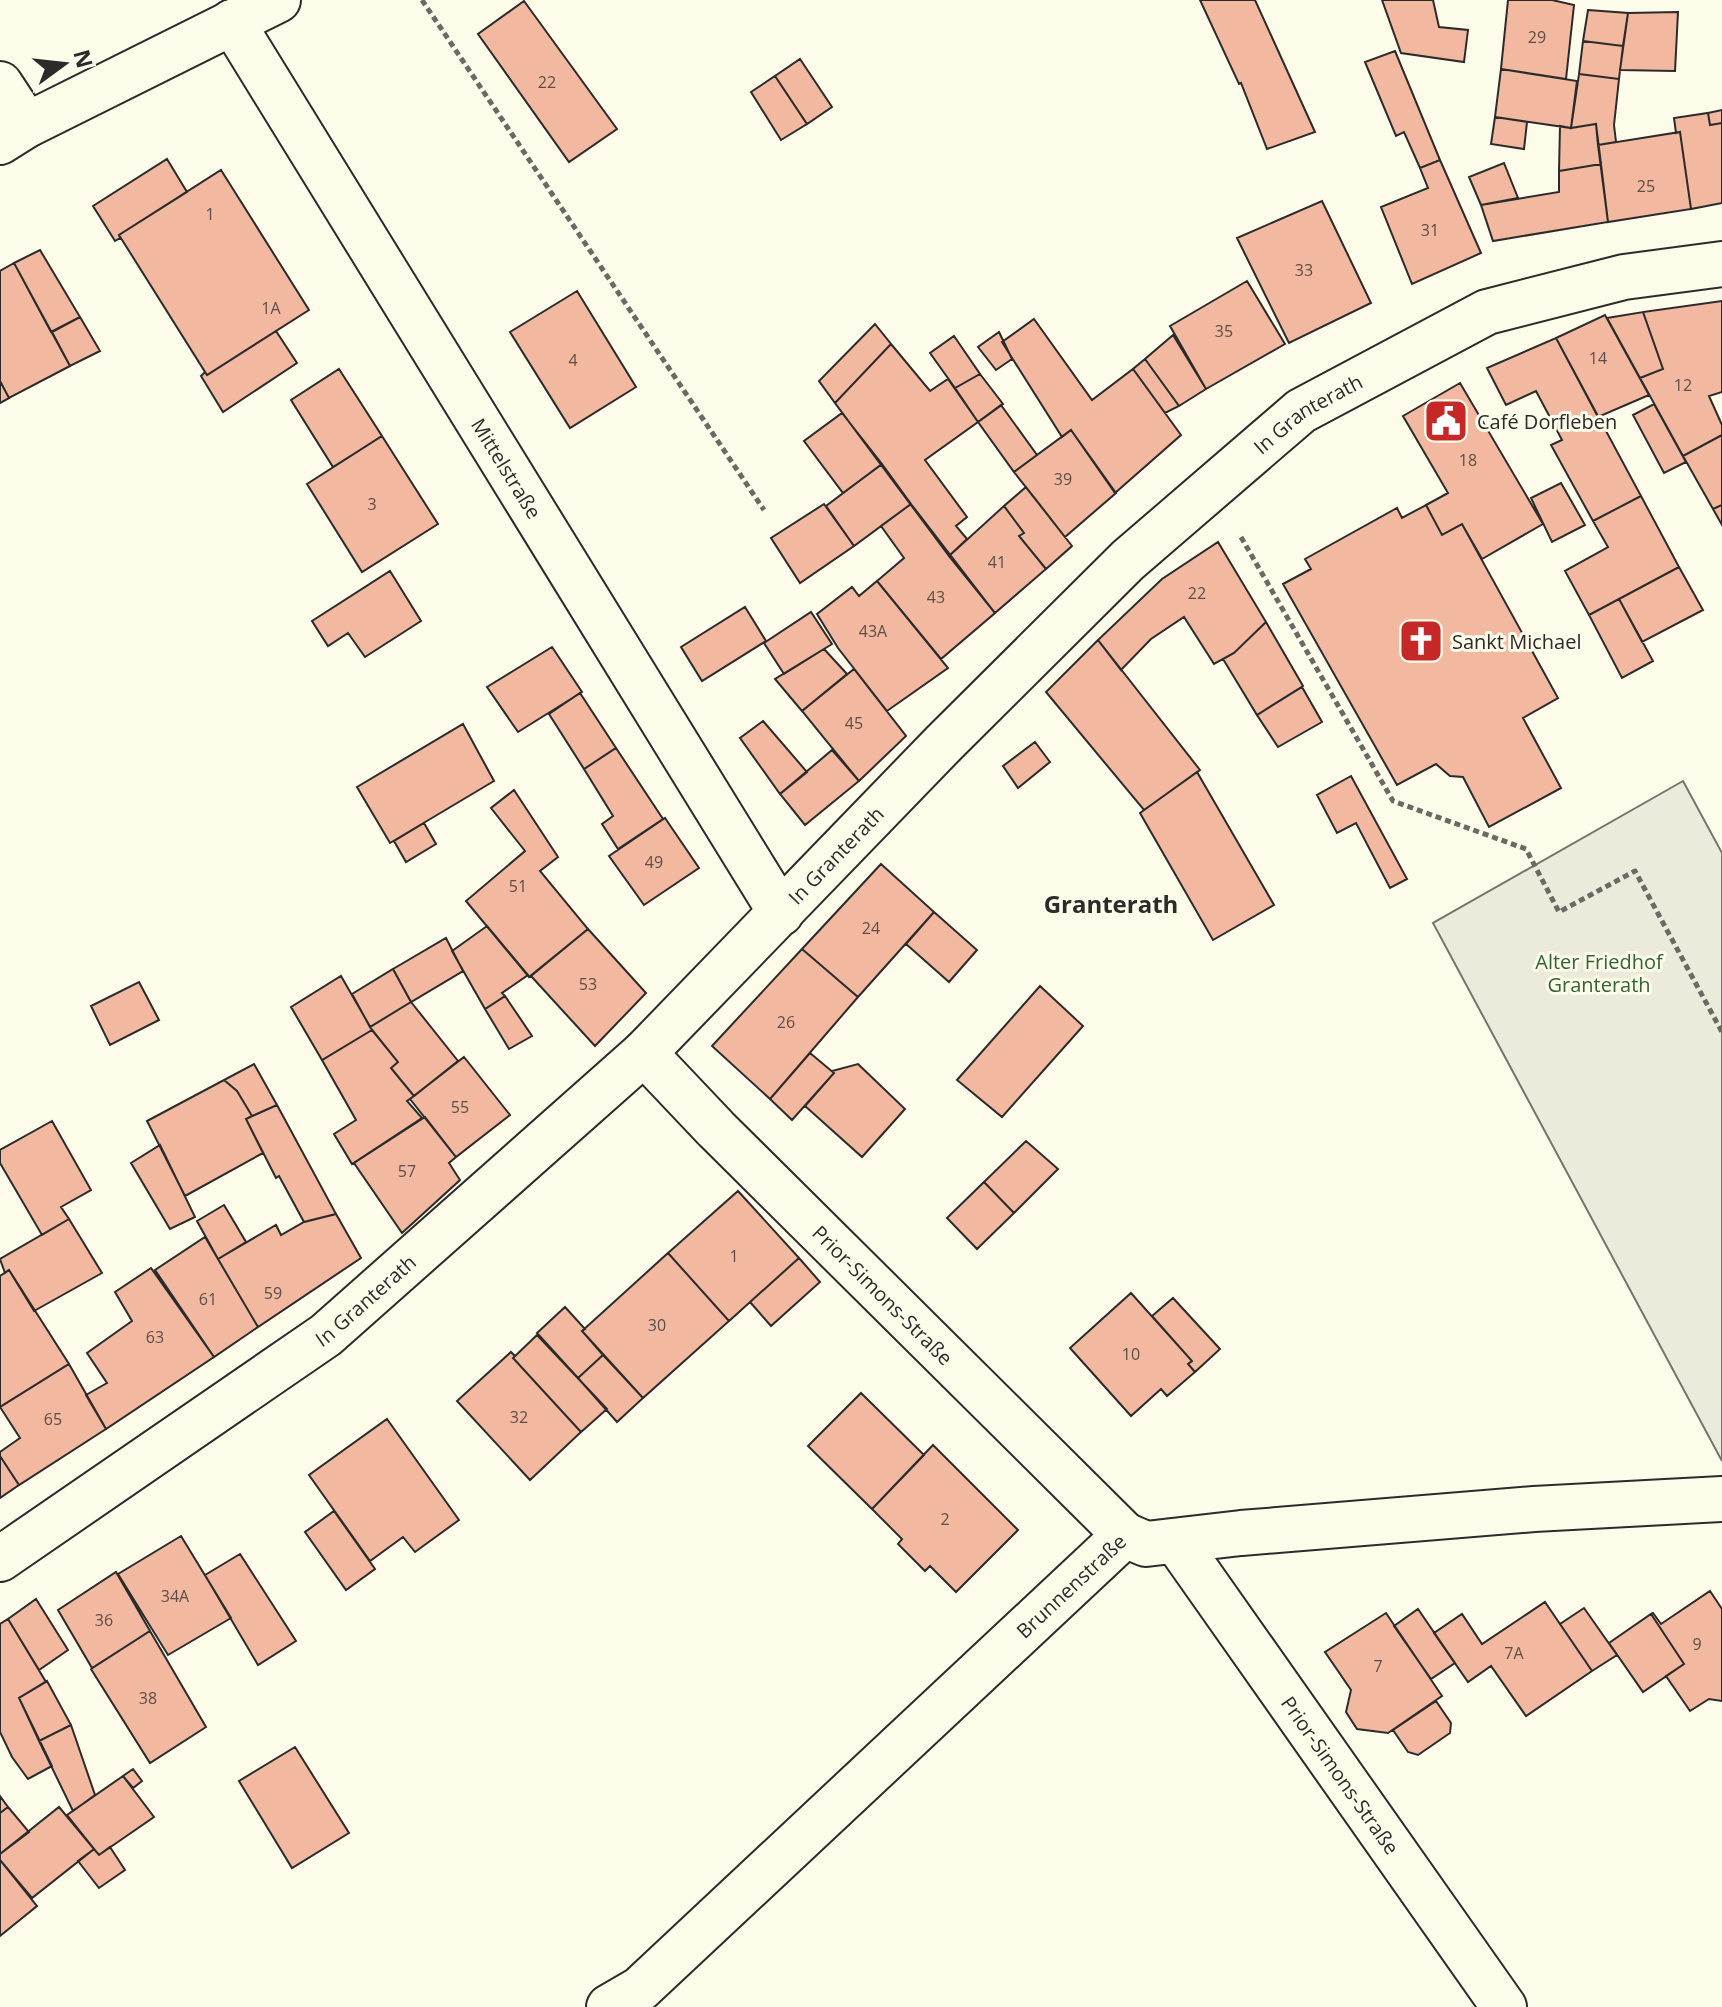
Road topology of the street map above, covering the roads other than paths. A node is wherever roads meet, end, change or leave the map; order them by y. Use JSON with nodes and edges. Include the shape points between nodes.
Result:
{"nodes":[{"id":1,"x":278,"y":0,"type":"edge"},
{"id":2,"x":232,"y":22,"type":"junction"},
{"id":3,"x":0,"y":84,"type":"edge"},
{"id":4,"x":13,"y":133,"type":"edge"},
{"id":5,"x":1722,"y":264,"type":"edge"},
{"id":6,"x":781,"y":913,"type":"junction"},
{"id":7,"x":644,"y":1053,"type":"junction"},
{"id":8,"x":1722,"y":1499,"type":"edge"},
{"id":9,"x":1125,"y":1535,"type":"junction"},
{"id":10,"x":1176,"y":1541,"type":"junction"},
{"id":11,"x":0,"y":1559,"type":"edge"},
{"id":12,"x":609,"y":2007,"type":"edge"},
{"id":13,"x":1504,"y":2007,"type":"edge"}],
"edges":[{"from":1,"to":2,"type":"street"},
{"from":2,"to":4,"type":"street"},
{"from":2,"to":6,"type":"street","name":"Mittelstraße"},
{"from":3,"to":4,"type":"street"},
{"from":5,"to":6,"type":"street","name":"In Granterath","via":[[1624,277],[1487,312],[1301,411],[1117,571]]},
{"from":6,"to":7,"type":"street","name":"In Granterath"},
{"from":7,"to":9,"type":"street","name":"Prior-Simons-Straße"},
{"from":7,"to":11,"type":"street","name":"In Granterath","via":[[326,1335]]},
{"from":8,"to":10,"type":"street","name":"Brunnenstraße","via":[[1534,1509]]},
{"from":9,"to":10,"type":"street","name":"Brunnenstraße","via":[[1146,1544]]},
{"from":9,"to":12,"type":"street","name":"Brunnenstraße","via":[[640,1989]]},
{"from":10,"to":13,"type":"street","name":"Prior-Simons-Straße"}]}
